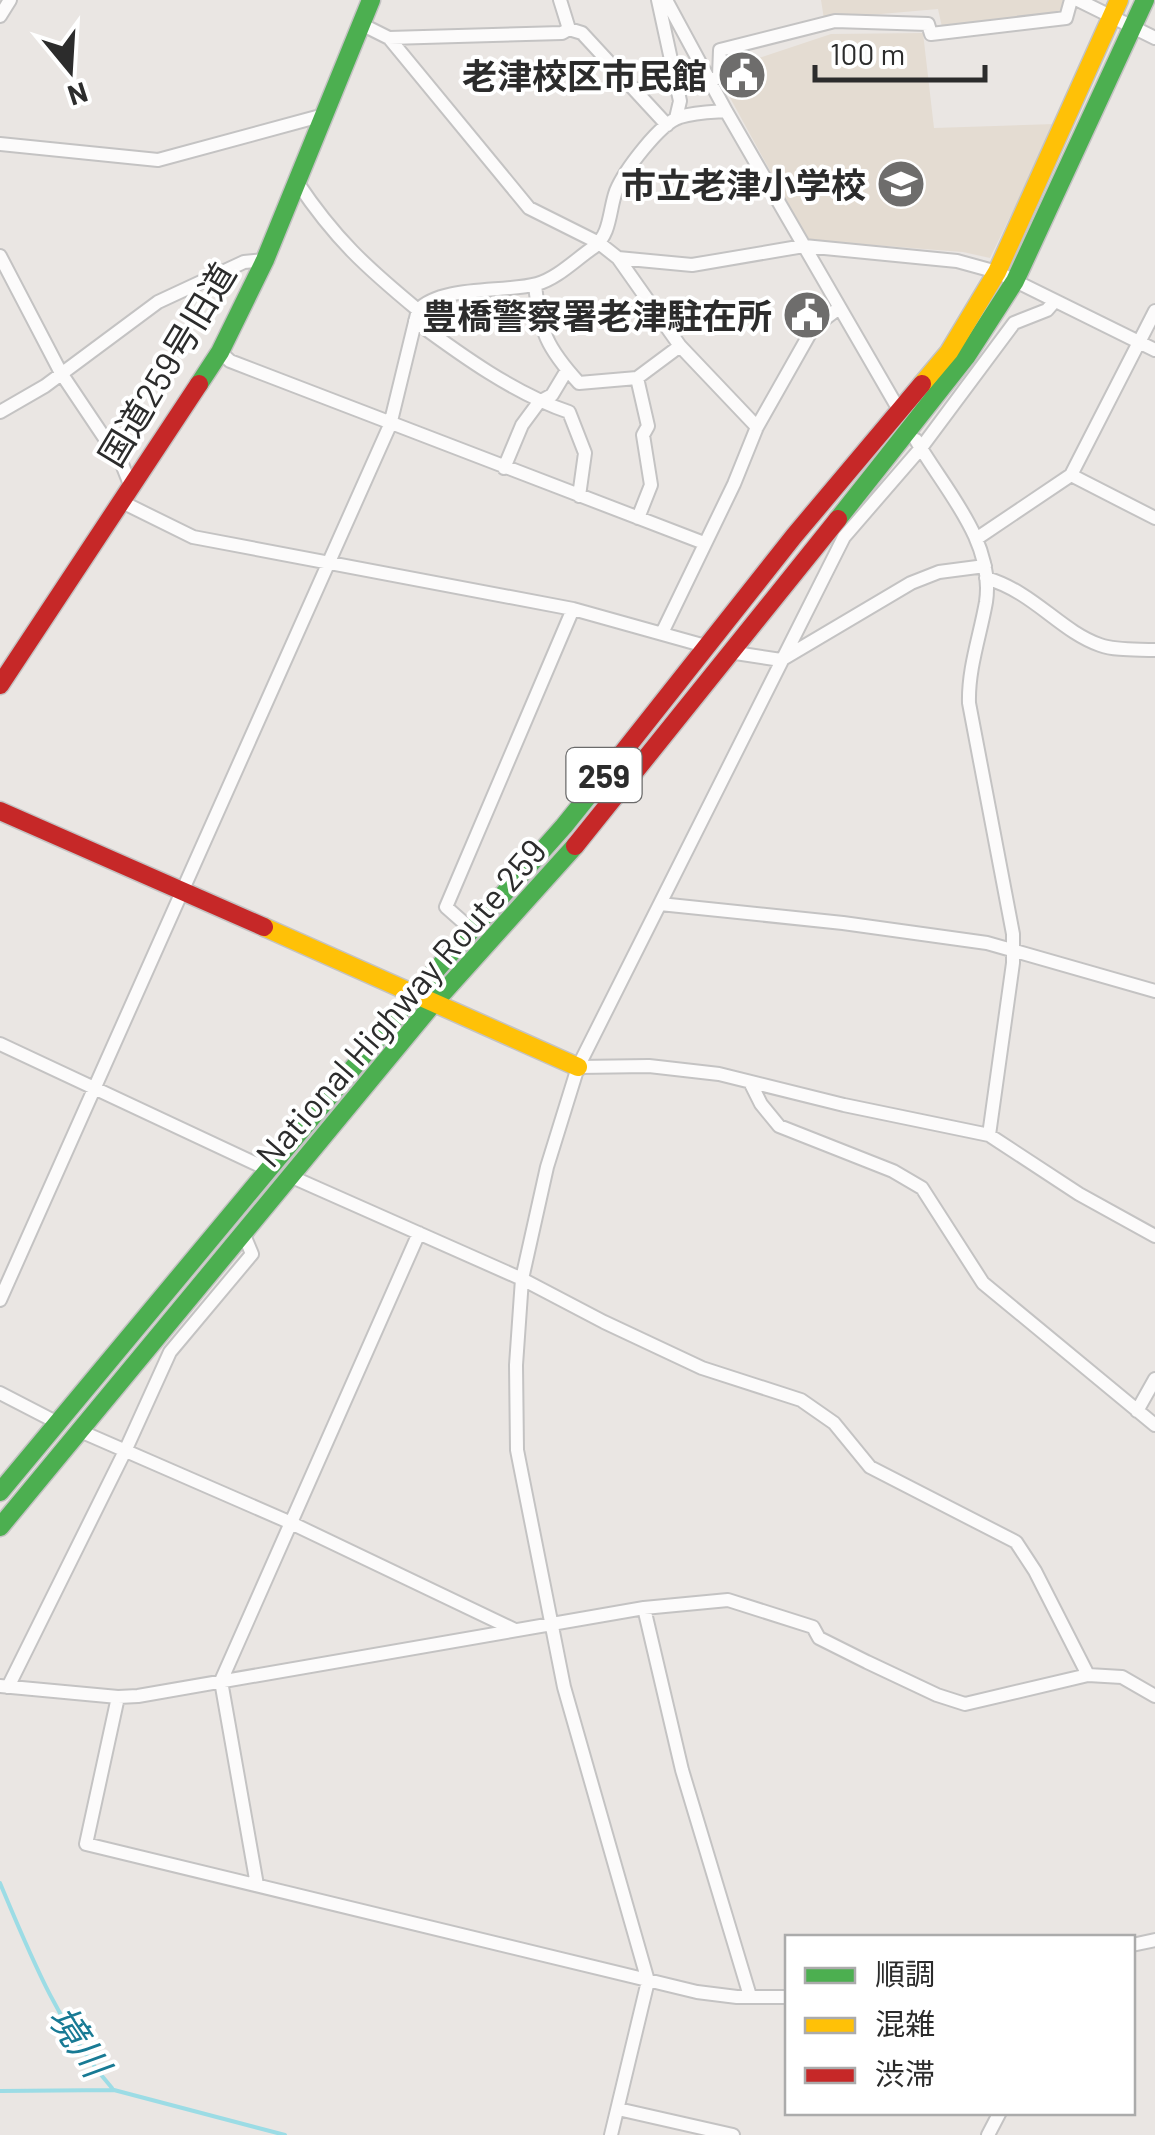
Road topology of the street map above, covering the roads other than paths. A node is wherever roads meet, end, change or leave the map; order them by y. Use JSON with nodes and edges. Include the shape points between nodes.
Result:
{"nodes":[{"id":1,"x":10,"y":0,"type":"edge"},
{"id":2,"x":371,"y":0,"type":"edge"},
{"id":3,"x":560,"y":0,"type":"edge"},
{"id":4,"x":658,"y":0,"type":"edge"},
{"id":5,"x":666,"y":0,"type":"edge"},
{"id":6,"x":1074,"y":0,"type":"edge"},
{"id":7,"x":1120,"y":0,"type":"edge"},
{"id":8,"x":1145,"y":0,"type":"edge"},
{"id":9,"x":0,"y":16,"type":"edge"},
{"id":10,"x":1111,"y":18,"type":"junction"},
{"id":11,"x":361,"y":24,"type":"junction"},
{"id":12,"x":1133,"y":28,"type":"junction"},
{"id":13,"x":569,"y":30,"type":"junction"},
{"id":14,"x":389,"y":38,"type":"junction"},
{"id":15,"x":1155,"y":38,"type":"edge"},
{"id":16,"x":711,"y":82,"type":"junction"},
{"id":17,"x":726,"y":111,"type":"junction"},
{"id":18,"x":324,"y":115,"type":"junction"},
{"id":19,"x":672,"y":121,"type":"junction"},
{"id":20,"x":0,"y":144,"type":"edge"},
{"id":21,"x":297,"y":182,"type":"junction"},
{"id":22,"x":599,"y":243,"type":"junction"},
{"id":23,"x":804,"y":246,"type":"junction"},
{"id":24,"x":0,"y":256,"type":"edge"},
{"id":25,"x":618,"y":258,"type":"junction"},
{"id":26,"x":265,"y":260,"type":"junction"},
{"id":27,"x":996,"y":272,"type":"junction"},
{"id":28,"x":1015,"y":281,"type":"junction"},
{"id":29,"x":535,"y":285,"type":"junction"},
{"id":30,"x":1054,"y":302,"type":"junction"},
{"id":31,"x":839,"y":308,"type":"junction"},
{"id":32,"x":1155,"y":310,"type":"edge"},
{"id":33,"x":417,"y":315,"type":"junction"},
{"id":34,"x":1139,"y":342,"type":"junction"},
{"id":35,"x":680,"y":346,"type":"junction"},
{"id":36,"x":1155,"y":350,"type":"edge"},
{"id":37,"x":220,"y":352,"type":"junction"},
{"id":38,"x":568,"y":370,"type":"junction"},
{"id":39,"x":61,"y":373,"type":"junction"},
{"id":40,"x":637,"y":378,"type":"junction"},
{"id":41,"x":539,"y":402,"type":"junction"},
{"id":42,"x":895,"y":403,"type":"dead end"},
{"id":43,"x":0,"y":412,"type":"edge"},
{"id":44,"x":390,"y":425,"type":"junction"},
{"id":45,"x":757,"y":427,"type":"junction"},
{"id":46,"x":918,"y":444,"type":"junction"},
{"id":47,"x":504,"y":468,"type":"junction"},
{"id":48,"x":1071,"y":475,"type":"junction"},
{"id":49,"x":127,"y":494,"type":"junction"},
{"id":50,"x":579,"y":496,"type":"junction"},
{"id":51,"x":638,"y":518,"type":"junction"},
{"id":52,"x":1155,"y":518,"type":"edge"},
{"id":53,"x":976,"y":538,"type":"junction"},
{"id":54,"x":704,"y":543,"type":"junction"},
{"id":55,"x":327,"y":561,"type":"junction"},
{"id":56,"x":986,"y":572,"type":"junction"},
{"id":57,"x":573,"y":609,"type":"junction"},
{"id":58,"x":662,"y":634,"type":"junction"},
{"id":59,"x":706,"y":646,"type":"junction"},
{"id":60,"x":1155,"y":650,"type":"edge"},
{"id":61,"x":734,"y":653,"type":"junction"},
{"id":62,"x":781,"y":660,"type":"junction"},
{"id":63,"x":0,"y":686,"type":"edge"},
{"id":64,"x":0,"y":811,"type":"edge"},
{"id":65,"x":182,"y":888,"type":"junction"},
{"id":66,"x":660,"y":904,"type":"junction"},
{"id":67,"x":472,"y":930,"type":"junction"},
{"id":68,"x":1013,"y":949,"type":"junction"},
{"id":69,"x":1155,"y":991,"type":"edge"},
{"id":70,"x":413,"y":996,"type":"junction"},
{"id":71,"x":432,"y":1005,"type":"junction"},
{"id":72,"x":0,"y":1044,"type":"edge"},
{"id":73,"x":578,"y":1067,"type":"junction"},
{"id":74,"x":750,"y":1082,"type":"junction"},
{"id":75,"x":94,"y":1086,"type":"junction"},
{"id":76,"x":989,"y":1134,"type":"junction"},
{"id":77,"x":267,"y":1169,"type":"junction"},
{"id":78,"x":292,"y":1177,"type":"junction"},
{"id":79,"x":419,"y":1233,"type":"junction"},
{"id":80,"x":244,"y":1235,"type":"junction"},
{"id":81,"x":1155,"y":1236,"type":"edge"},
{"id":82,"x":522,"y":1278,"type":"junction"},
{"id":83,"x":0,"y":1300,"type":"edge"},
{"id":84,"x":1155,"y":1378,"type":"edge"},
{"id":85,"x":0,"y":1393,"type":"edge"},
{"id":86,"x":1137,"y":1411,"type":"junction"},
{"id":87,"x":58,"y":1422,"type":"junction"},
{"id":88,"x":1155,"y":1424,"type":"edge"},
{"id":89,"x":80,"y":1430,"type":"junction"},
{"id":90,"x":126,"y":1449,"type":"junction"},
{"id":91,"x":0,"y":1492,"type":"edge"},
{"id":92,"x":289,"y":1522,"type":"junction"},
{"id":93,"x":0,"y":1527,"type":"edge"},
{"id":94,"x":644,"y":1608,"type":"junction"},
{"id":95,"x":551,"y":1624,"type":"junction"},
{"id":96,"x":515,"y":1630,"type":"junction"},
{"id":97,"x":1088,"y":1675,"type":"junction"},
{"id":98,"x":221,"y":1681,"type":"junction"},
{"id":99,"x":4,"y":1686,"type":"edge"},
{"id":100,"x":1155,"y":1696,"type":"edge"},
{"id":101,"x":118,"y":1697,"type":"junction"},
{"id":102,"x":257,"y":1885,"type":"junction"},
{"id":103,"x":648,"y":1981,"type":"junction"},
{"id":104,"x":750,"y":1996,"type":"junction"},
{"id":105,"x":785,"y":1997,"type":"edge"},
{"id":106,"x":618,"y":2109,"type":"junction"},
{"id":107,"x":611,"y":2135,"type":"edge"},
{"id":108,"x":733,"y":2135,"type":"edge"}],
"edges":[{"from":1,"to":9,"type":"street"},
{"from":2,"to":11,"type":"main road","name":"国道259号旧道"},
{"from":3,"to":13,"type":"street"},
{"from":4,"to":19,"type":"street","via":[[680,102]]},
{"from":5,"to":16,"type":"street"},
{"from":6,"to":10,"type":"street"},
{"from":6,"to":16,"type":"street","via":[[1066,18],[931,34],[928,24],[835,21],[720,50],[718,76]]},
{"from":7,"to":10,"type":"main road","name":"National Highway Route 259","number":"259"},
{"from":8,"to":12,"type":"main road","name":"National Highway Route 259","number":"259"},
{"from":10,"to":12,"type":"street"},
{"from":10,"to":27,"type":"main road","name":"National Highway Route 259","number":"259"},
{"from":11,"to":14,"type":"street"},
{"from":11,"to":18,"type":"main road","name":"国道259号旧道"},
{"from":12,"to":15,"type":"street"},
{"from":12,"to":28,"type":"main road","name":"National Highway Route 259","number":"259"},
{"from":13,"to":14,"type":"street"},
{"from":13,"to":19,"type":"street","via":[[582,34]]},
{"from":14,"to":22,"type":"street","via":[[529,208]]},
{"from":16,"to":17,"type":"street"},
{"from":17,"to":19,"type":"street"},
{"from":17,"to":23,"type":"street"},
{"from":18,"to":20,"type":"street","via":[[158,160]]},
{"from":18,"to":21,"type":"main road","name":"国道259号旧道"},
{"from":19,"to":22,"type":"street","via":[[630,164]]},
{"from":21,"to":26,"type":"main road","name":"国道259号旧道"},
{"from":21,"to":33,"type":"street","via":[[328,228]]},
{"from":22,"to":25,"type":"street"},
{"from":22,"to":29,"type":"street"},
{"from":23,"to":25,"type":"street","via":[[692,265]]},
{"from":23,"to":27,"type":"street","via":[[957,261]]},
{"from":23,"to":31,"type":"street"},
{"from":24,"to":39,"type":"street"},
{"from":25,"to":35,"type":"street"},
{"from":26,"to":37,"type":"main road","name":"国道259号旧道"},
{"from":26,"to":39,"type":"street","via":[[244,262],[158,302]]},
{"from":27,"to":28,"type":"street"},
{"from":27,"to":59,"type":"main road","name":"National Highway Route 259","number":"259","via":[[948,352]]},
{"from":28,"to":30,"type":"street"},
{"from":28,"to":61,"type":"main road","name":"National Highway Route 259","number":"259","via":[[966,357]]},
{"from":29,"to":33,"type":"street","via":[[442,298],[424,304]]},
{"from":29,"to":38,"type":"street","via":[[548,348]]},
{"from":30,"to":34,"type":"street"},
{"from":30,"to":46,"type":"street","via":[[1014,323]]},
{"from":31,"to":42,"type":"street"},
{"from":31,"to":45,"type":"street","via":[[813,328]]},
{"from":32,"to":34,"type":"street"},
{"from":33,"to":41,"type":"street","via":[[459,354]]},
{"from":33,"to":44,"type":"street"},
{"from":34,"to":36,"type":"street"},
{"from":34,"to":48,"type":"street"},
{"from":35,"to":40,"type":"street"},
{"from":35,"to":45,"type":"street"},
{"from":37,"to":44,"type":"street"},
{"from":37,"to":49,"type":"main road","name":"国道259号旧道"},
{"from":38,"to":40,"type":"street","via":[[590,384]]},
{"from":38,"to":41,"type":"street"},
{"from":39,"to":43,"type":"street"},
{"from":39,"to":49,"type":"street","via":[[122,464]]},
{"from":40,"to":51,"type":"street","via":[[648,426],[642,435],[650,485]]},
{"from":41,"to":47,"type":"street"},
{"from":41,"to":50,"type":"street","via":[[569,412],[585,453]]},
{"from":44,"to":47,"type":"street"},
{"from":44,"to":55,"type":"street"},
{"from":45,"to":54,"type":"street"},
{"from":46,"to":53,"type":"street"},
{"from":46,"to":62,"type":"street","via":[[844,537]]},
{"from":47,"to":50,"type":"street"},
{"from":48,"to":52,"type":"street"},
{"from":48,"to":53,"type":"street"},
{"from":49,"to":55,"type":"street","via":[[193,537]]},
{"from":49,"to":63,"type":"main road","name":"国道259号旧道"},
{"from":50,"to":51,"type":"street"},
{"from":51,"to":54,"type":"street"},
{"from":53,"to":56,"type":"street"},
{"from":54,"to":58,"type":"street"},
{"from":55,"to":57,"type":"street"},
{"from":55,"to":65,"type":"street"},
{"from":56,"to":60,"type":"street","via":[[1094,642]]},
{"from":56,"to":62,"type":"street","via":[[939,572],[910,582]]},
{"from":56,"to":68,"type":"street","via":[[969,703]]},
{"from":57,"to":58,"type":"street"},
{"from":57,"to":67,"type":"street","via":[[446,906]]},
{"from":58,"to":59,"type":"street"},
{"from":59,"to":61,"type":"street"},
{"from":59,"to":67,"type":"main road","name":"National Highway Route 259","number":"259"},
{"from":61,"to":62,"type":"street"},
{"from":61,"to":71,"type":"main road","name":"National Highway Route 259","number":"259","via":[[573,849]]},
{"from":62,"to":66,"type":"street"},
{"from":64,"to":65,"type":"main road"},
{"from":65,"to":70,"type":"main road"},
{"from":65,"to":75,"type":"street"},
{"from":66,"to":68,"type":"street","via":[[842,922]]},
{"from":66,"to":73,"type":"street"},
{"from":67,"to":70,"type":"main road","name":"National Highway Route 259","number":"259"},
{"from":68,"to":69,"type":"street"},
{"from":68,"to":76,"type":"street"},
{"from":70,"to":71,"type":"main road"},
{"from":70,"to":77,"type":"main road","name":"National Highway Route 259","number":"259"},
{"from":71,"to":73,"type":"main road"},
{"from":71,"to":78,"type":"main road","name":"National Highway Route 259","number":"259"},
{"from":72,"to":75,"type":"street"},
{"from":73,"to":74,"type":"street","via":[[649,1066]]},
{"from":73,"to":82,"type":"street","via":[[546,1167]]},
{"from":74,"to":76,"type":"street"},
{"from":74,"to":86,"type":"street","via":[[779,1126],[922,1188],[983,1282]]},
{"from":75,"to":77,"type":"street"},
{"from":75,"to":83,"type":"street"},
{"from":76,"to":81,"type":"street"},
{"from":77,"to":87,"type":"main road","name":"National Highway Route 259","number":"259"},
{"from":78,"to":79,"type":"street"},
{"from":78,"to":80,"type":"main road","name":"National Highway Route 259","number":"259"},
{"from":79,"to":82,"type":"street"},
{"from":79,"to":92,"type":"street"},
{"from":80,"to":89,"type":"main road","name":"National Highway Route 259","number":"259"},
{"from":80,"to":90,"type":"street","via":[[252,1254],[170,1352]]},
{"from":82,"to":95,"type":"street","via":[[517,1450]]},
{"from":82,"to":97,"type":"street","via":[[702,1368],[800,1400],[834,1423],[870,1467],[1016,1542]]},
{"from":84,"to":86,"type":"street"},
{"from":85,"to":87,"type":"street"},
{"from":86,"to":88,"type":"street"},
{"from":87,"to":91,"type":"main road","name":"National Highway Route 259","number":"259"},
{"from":89,"to":90,"type":"street"},
{"from":89,"to":93,"type":"main road","name":"National Highway Route 259","number":"259"},
{"from":90,"to":92,"type":"street"},
{"from":90,"to":99,"type":"street"},
{"from":92,"to":96,"type":"street"},
{"from":92,"to":98,"type":"street"},
{"from":94,"to":95,"type":"street"},
{"from":94,"to":97,"type":"street","via":[[728,1600],[813,1628],[835,1646],[966,1704]]},
{"from":94,"to":104,"type":"street","via":[[682,1770]]},
{"from":95,"to":96,"type":"street"},
{"from":95,"to":103,"type":"street"},
{"from":96,"to":98,"type":"street"},
{"from":97,"to":100,"type":"street","via":[[1122,1678]]},
{"from":98,"to":101,"type":"street"},
{"from":98,"to":102,"type":"street"},
{"from":99,"to":101,"type":"street"},
{"from":101,"to":102,"type":"street","via":[[86,1844]]},
{"from":102,"to":103,"type":"street"},
{"from":103,"to":104,"type":"street"},
{"from":103,"to":106,"type":"street"},
{"from":104,"to":105,"type":"street"},
{"from":106,"to":107,"type":"street"},
{"from":106,"to":108,"type":"street"}]}
